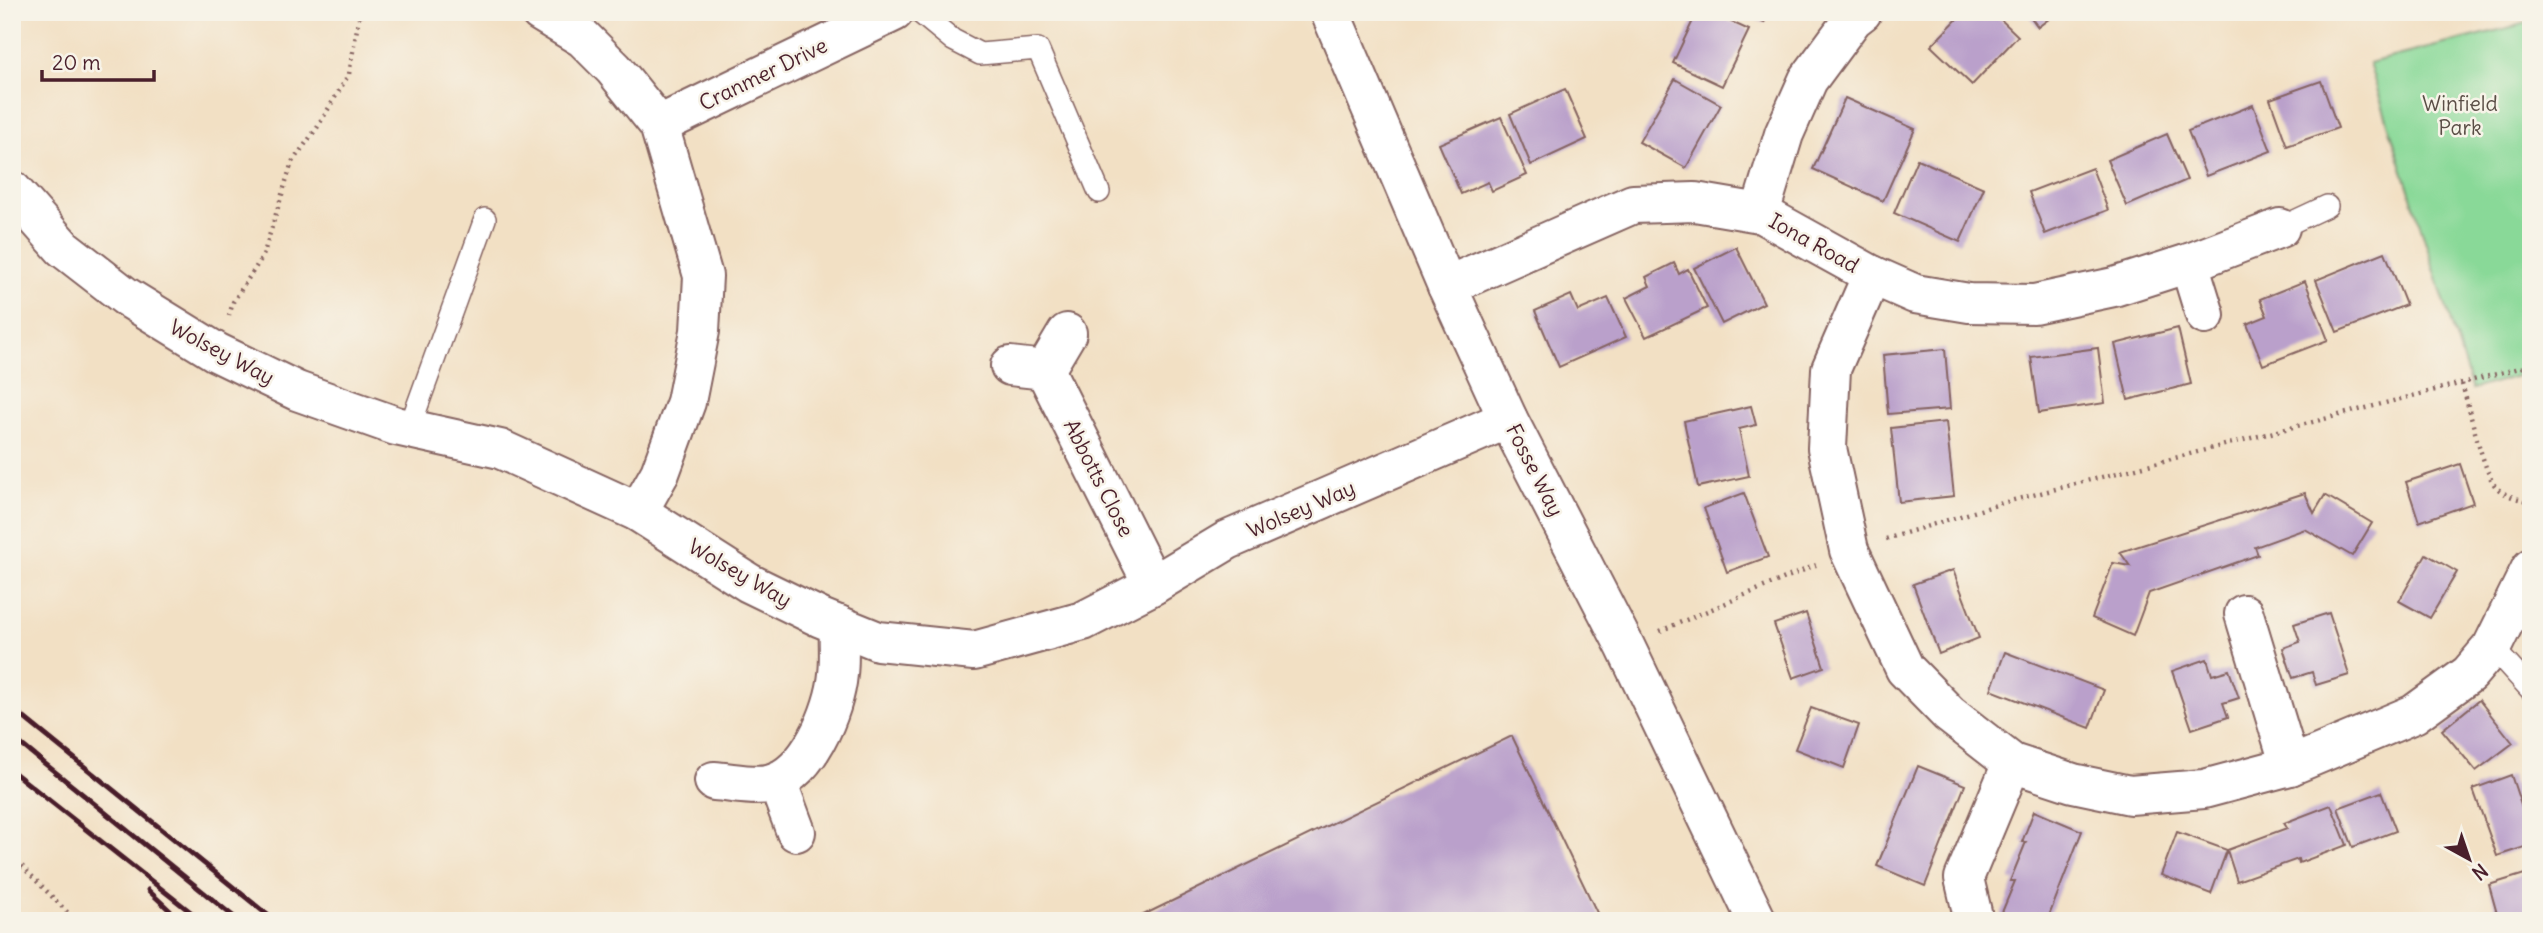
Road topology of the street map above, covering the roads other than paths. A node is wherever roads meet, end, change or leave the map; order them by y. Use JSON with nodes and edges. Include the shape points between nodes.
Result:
{"nodes":[{"id":1,"x":540,"y":12,"type":"edge"},
{"id":2,"x":919,"y":12,"type":"edge"},
{"id":3,"x":1330,"y":12,"type":"edge"},
{"id":4,"x":1862,"y":12,"type":"edge"},
{"id":5,"x":874,"y":16,"type":"edge"},
{"id":6,"x":659,"y":125,"type":"junction"},
{"id":7,"x":12,"y":190,"type":"edge"},
{"id":8,"x":1099,"y":192,"type":"dead end"},
{"id":9,"x":2327,"y":206,"type":"dead end"},
{"id":10,"x":1760,"y":213,"type":"junction"},
{"id":11,"x":485,"y":219,"type":"dead end"},
{"id":12,"x":2280,"y":228,"type":"joint"},
{"id":13,"x":2189,"y":264,"type":"junction"},
{"id":14,"x":1872,"y":275,"type":"junction"},
{"id":15,"x":1447,"y":286,"type":"junction"},
{"id":16,"x":2205,"y":315,"type":"dead end"},
{"id":17,"x":1067,"y":333,"type":"dead end"},
{"id":18,"x":1508,"y":419,"type":"junction"},
{"id":19,"x":409,"y":429,"type":"junction"},
{"id":20,"x":638,"y":512,"type":"junction"},
{"id":21,"x":2531,"y":568,"type":"edge"},
{"id":22,"x":1153,"y":585,"type":"junction"},
{"id":23,"x":2244,"y":614,"type":"dead end"},
{"id":24,"x":839,"y":625,"type":"junction"},
{"id":25,"x":2492,"y":647,"type":"junction"},
{"id":26,"x":2531,"y":690,"type":"edge"},
{"id":27,"x":2012,"y":763,"type":"junction"},
{"id":28,"x":2290,"y":766,"type":"junction"},
{"id":29,"x":714,"y":781,"type":"dead end"},
{"id":30,"x":777,"y":781,"type":"junction"},
{"id":31,"x":796,"y":832,"type":"dead end"},
{"id":32,"x":1972,"y":912,"type":"dead end"},
{"id":33,"x":1757,"y":921,"type":"edge"}],
"edges":[{"from":1,"to":6,"type":"street","via":[[583,38],[614,68]]},
{"from":2,"to":8,"type":"lane","via":[[979,54],[1038,49]]},
{"from":3,"to":15,"type":"street","name":"Fosse Way"},
{"from":4,"to":10,"type":"street","via":[[1808,80],[1784,134]]},
{"from":5,"to":6,"type":"street","name":"Cranmer Drive"},
{"from":6,"to":20,"type":"street","via":[[703,276],[701,317],[686,402],[660,473]]},
{"from":7,"to":19,"type":"street","name":"Wolsey Way","via":[[63,248],[125,296],[216,352],[297,391]]},
{"from":9,"to":12,"type":"lane"},
{"from":10,"to":14,"type":"street","name":"Iona Road"},
{"from":10,"to":15,"type":"street","name":"Iona Road","via":[[1695,202],[1633,204]]},
{"from":11,"to":19,"type":"lane"},
{"from":12,"to":13,"type":"street","name":"Iona Road"},
{"from":13,"to":14,"type":"street","name":"Iona Road","via":[[2114,287],[2034,304],[1969,303],[1914,294]]},
{"from":13,"to":16,"type":"street"},
{"from":14,"to":27,"type":"street","via":[[1831,369],[1827,448],[1849,550],[1905,668],[1948,714]]},
{"from":15,"to":18,"type":"street","name":"Fosse Way"},
{"from":17,"to":22,"type":"street","name":"Abbotts Close","via":[[1028,368]]},
{"from":18,"to":22,"type":"street","name":"Wolsey Way","via":[[1228,540]]},
{"from":18,"to":33,"type":"street","name":"Fosse Way","via":[[1625,646]]},
{"from":19,"to":20,"type":"street","name":"Wolsey Way","via":[[500,449]]},
{"from":20,"to":24,"type":"street","name":"Wolsey Way","via":[[749,583]]},
{"from":21,"to":25,"type":"street"},
{"from":22,"to":24,"type":"street","name":"Wolsey Way","via":[[1083,621],[974,652],[878,641]]},
{"from":23,"to":28,"type":"street"},
{"from":24,"to":30,"type":"street","via":[[838,676],[826,719],[800,764]]},
{"from":25,"to":26,"type":"lane"},
{"from":25,"to":28,"type":"street","via":[[2469,674],[2414,714]]},
{"from":27,"to":28,"type":"street","via":[[2130,795],[2204,789]]},
{"from":27,"to":32,"type":"street","via":[[1965,878]]},
{"from":29,"to":30,"type":"street"},
{"from":30,"to":31,"type":"street"}]}
